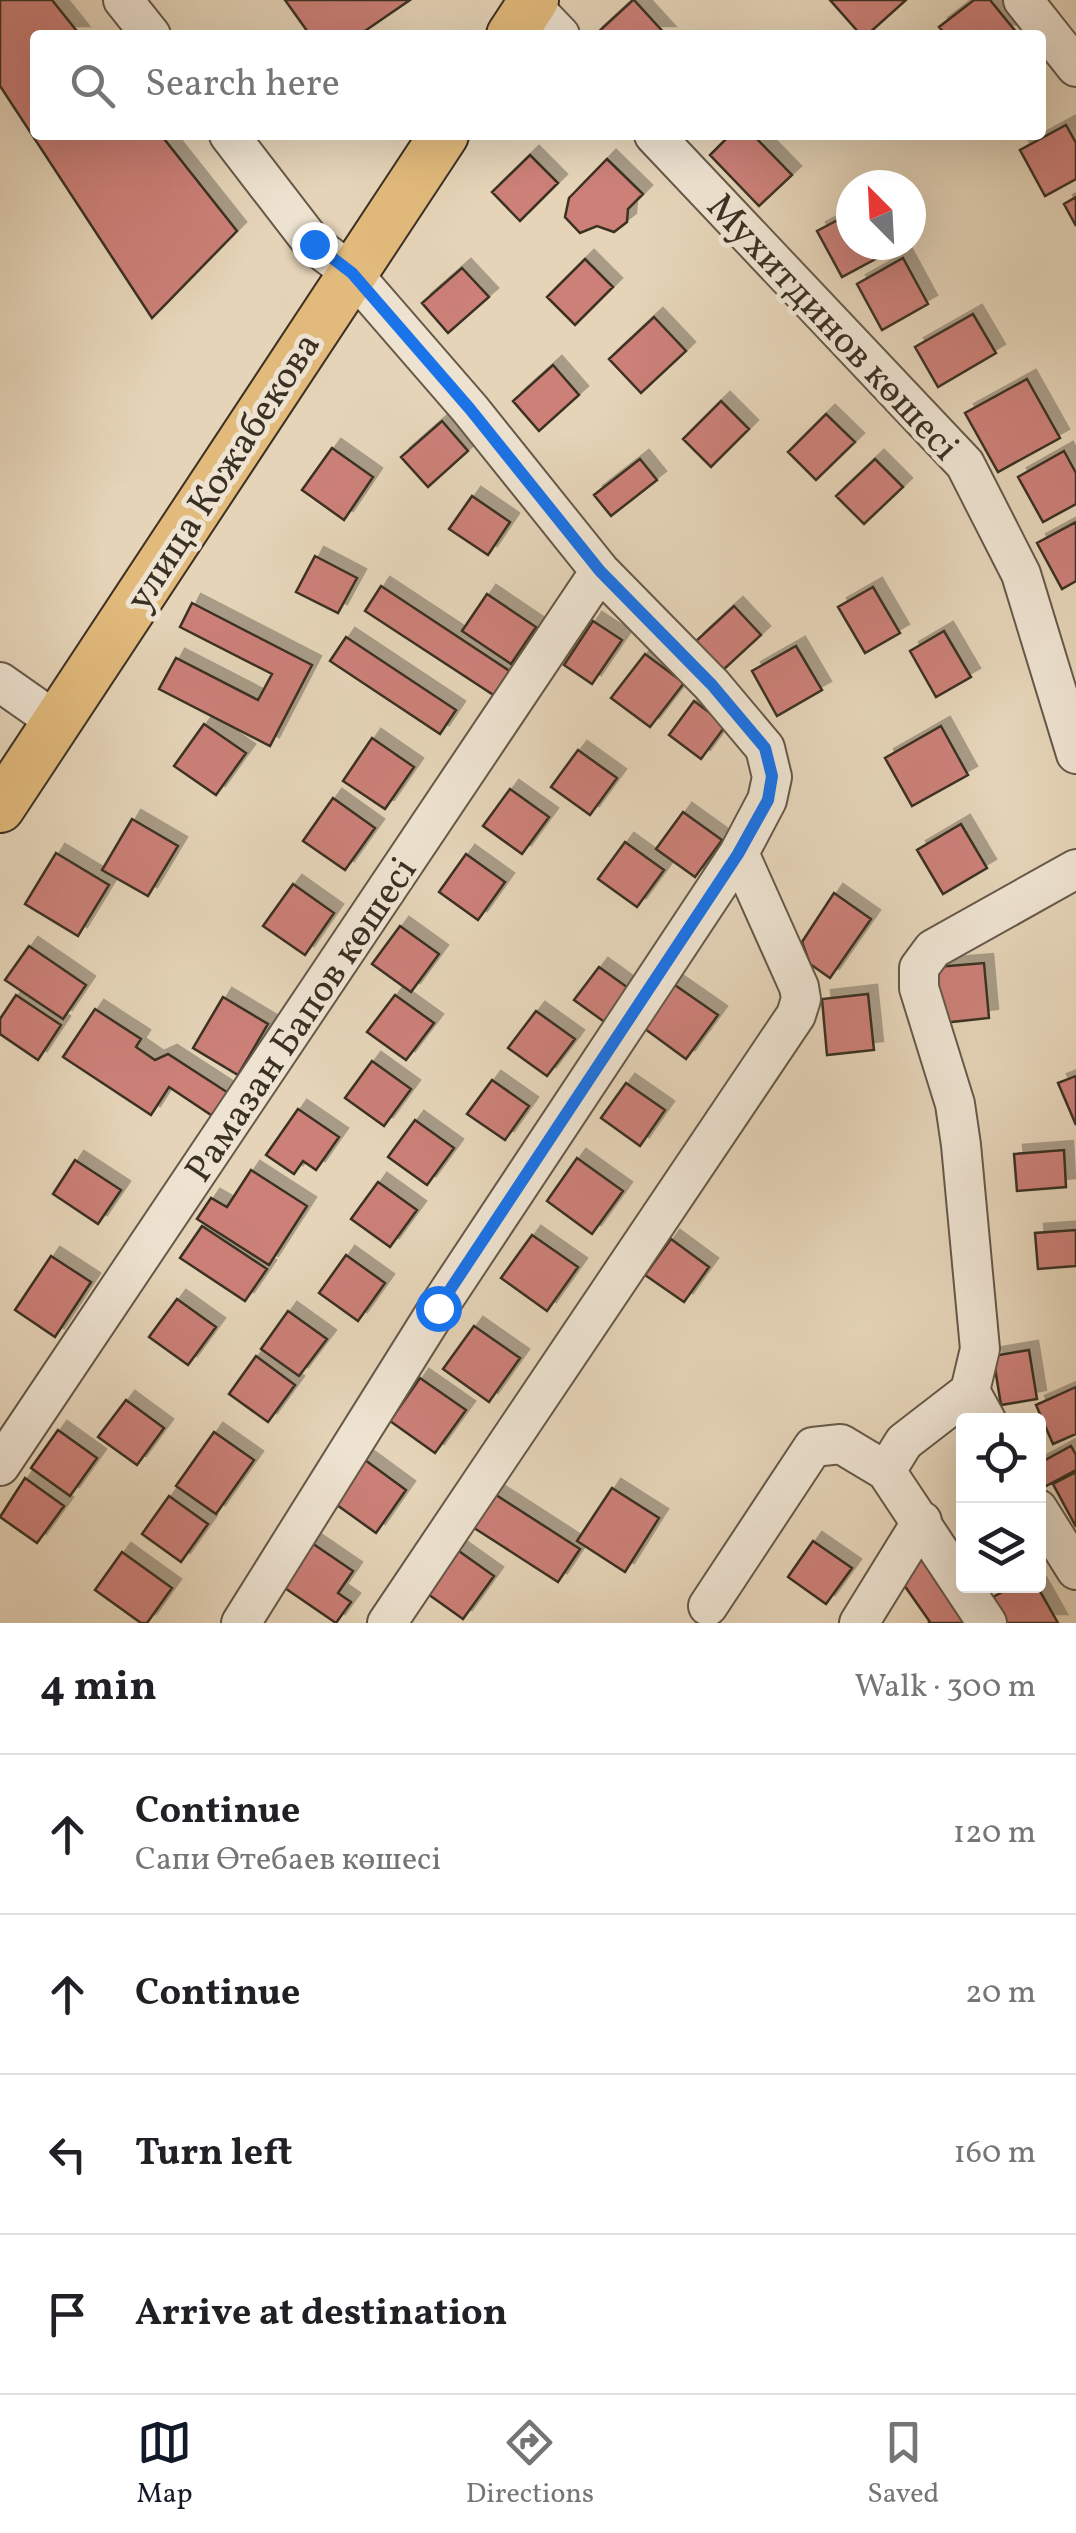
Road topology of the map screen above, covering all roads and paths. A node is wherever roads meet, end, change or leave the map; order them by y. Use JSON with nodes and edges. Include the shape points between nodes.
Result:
{"nodes":[{"id":1,"x":123,"y":0,"type":"edge"},
{"id":2,"x":1024,"y":0,"type":"edge"},
{"id":3,"x":147,"y":30,"type":"edge"},
{"id":4,"x":1076,"y":68,"type":"edge"},
{"id":5,"x":233,"y":140,"type":"edge"},
{"id":6,"x":441,"y":140,"type":"edge"},
{"id":7,"x":659,"y":140,"type":"edge"},
{"id":8,"x":352,"y":273,"type":"junction"},
{"id":9,"x":600,"y":571,"type":"junction"},
{"id":10,"x":0,"y":682,"type":"edge"},
{"id":11,"x":57,"y":722,"type":"junction"},
{"id":12,"x":1076,"y":754,"type":"edge"},
{"id":13,"x":0,"y":808,"type":"edge"},
{"id":14,"x":738,"y":854,"type":"junction"},
{"id":15,"x":1076,"y":869,"type":"edge"},
{"id":16,"x":978,"y":1406,"type":"edge"},
{"id":17,"x":0,"y":1466,"type":"edge"},
{"id":18,"x":886,"y":1470,"type":"junction"},
{"id":19,"x":922,"y":1521,"type":"junction"},
{"id":20,"x":1046,"y":1522,"type":"edge"},
{"id":21,"x":1076,"y":1570,"type":"edge"},
{"id":22,"x":708,"y":1606,"type":"dead end"},
{"id":23,"x":241,"y":1623,"type":"edge"},
{"id":24,"x":387,"y":1623,"type":"edge"},
{"id":25,"x":859,"y":1623,"type":"edge"},
{"id":26,"x":987,"y":1623,"type":"edge"}],
"edges":[{"from":1,"to":3,"type":"street"},
{"from":2,"to":4,"type":"street"},
{"from":5,"to":8,"type":"street","via":[[314,244]]},
{"from":6,"to":8,"type":"main road","name":"улица Кожабекова"},
{"from":7,"to":12,"type":"street","name":"Мухитдинов көшесі","via":[[965,464],[1020,574]]},
{"from":8,"to":9,"type":"street"},
{"from":8,"to":11,"type":"main road","name":"улица Кожабекова"},
{"from":9,"to":14,"type":"street","via":[[765,748],[772,776],[768,800]]},
{"from":9,"to":17,"type":"street","name":"Рамазан Бапов көшесі"},
{"from":10,"to":11,"type":"street"},
{"from":11,"to":13,"type":"main road","name":"улица Кожабекова"},
{"from":14,"to":23,"type":"street"},
{"from":14,"to":24,"type":"street","via":[[800,988],[796,1015]]},
{"from":15,"to":16,"type":"street","via":[[933,949],[919,968],[961,1145],[980,1349]]},
{"from":16,"to":18,"type":"street","via":[[904,1442]]},
{"from":18,"to":19,"type":"street"},
{"from":18,"to":22,"type":"street","via":[[841,1444],[813,1447]]},
{"from":19,"to":25,"type":"street"},
{"from":19,"to":26,"type":"street"},
{"from":20,"to":21,"type":"street"}]}
